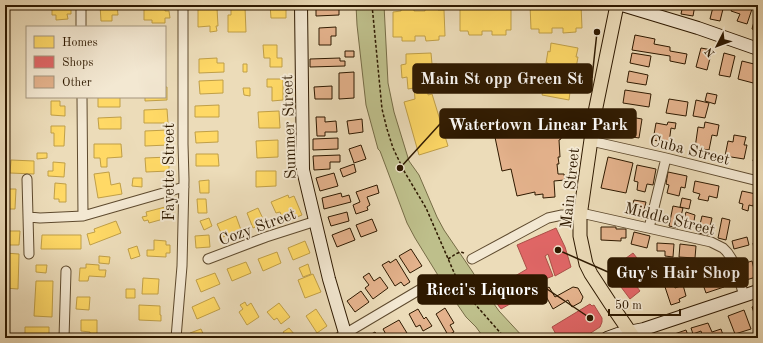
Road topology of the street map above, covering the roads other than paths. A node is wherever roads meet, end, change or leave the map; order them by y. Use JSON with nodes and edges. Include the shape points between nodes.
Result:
{"nodes":[{"id":1,"x":81,"y":5,"type":"edge"},
{"id":2,"x":183,"y":5,"type":"edge"},
{"id":3,"x":300,"y":5,"type":"edge"},
{"id":4,"x":617,"y":5,"type":"edge"},
{"id":5,"x":622,"y":5,"type":"edge"},
{"id":6,"x":81,"y":26,"type":"edge"},
{"id":7,"x":758,"y":49,"type":"edge"},
{"id":8,"x":82,"y":98,"type":"edge"},
{"id":9,"x":591,"y":141,"type":"junction"},
{"id":10,"x":666,"y":158,"type":"junction"},
{"id":11,"x":27,"y":179,"type":"dead end"},
{"id":12,"x":758,"y":181,"type":"edge"},
{"id":13,"x":184,"y":187,"type":"junction"},
{"id":14,"x":581,"y":214,"type":"junction"},
{"id":15,"x":83,"y":216,"type":"junction"},
{"id":16,"x":29,"y":217,"type":"junction"},
{"id":17,"x":316,"y":221,"type":"junction"},
{"id":18,"x":649,"y":228,"type":"junction"},
{"id":19,"x":29,"y":254,"type":"dead end"},
{"id":20,"x":208,"y":259,"type":"dead end"},
{"id":21,"x":472,"y":259,"type":"road end"},
{"id":22,"x":66,"y":271,"type":"dead end"},
{"id":23,"x":436,"y":280,"type":"dead end"},
{"id":24,"x":758,"y":291,"type":"edge"},
{"id":25,"x":744,"y":296,"type":"junction"},
{"id":26,"x":632,"y":335,"type":"edge"},
{"id":27,"x":344,"y":336,"type":"edge"},
{"id":28,"x":64,"y":338,"type":"edge"},
{"id":29,"x":176,"y":338,"type":"edge"},
{"id":30,"x":607,"y":338,"type":"edge"}],
"edges":[{"from":1,"to":6,"type":"street"},
{"from":2,"to":13,"type":"street","name":"Fayette Street"},
{"from":3,"to":17,"type":"street","name":"Summer Street","via":[[303,170]]},
{"from":4,"to":9,"type":"main road","name":"Main Street"},
{"from":5,"to":7,"type":"street"},
{"from":8,"to":15,"type":"street"},
{"from":9,"to":10,"type":"street","name":"Cuba Street"},
{"from":9,"to":14,"type":"main road","name":"Main Street"},
{"from":10,"to":12,"type":"street","name":"Cuba Street"},
{"from":10,"to":18,"type":"street"},
{"from":11,"to":16,"type":"street"},
{"from":13,"to":15,"type":"street"},
{"from":13,"to":29,"type":"street","name":"Fayette Street","via":[[182,266]]},
{"from":14,"to":18,"type":"street","name":"Middle Street"},
{"from":14,"to":21,"type":"street","name":"Middle Street","via":[[548,218]]},
{"from":14,"to":26,"type":"main road","name":"Main Street","via":[[582,243],[589,269]]},
{"from":15,"to":16,"type":"street"},
{"from":16,"to":19,"type":"street"},
{"from":17,"to":20,"type":"street","name":"Cozy Street"},
{"from":17,"to":27,"type":"street","name":"Summer Street"},
{"from":18,"to":25,"type":"street","name":"Middle Street","via":[[711,242],[722,247],[734,264]]},
{"from":22,"to":28,"type":"street"},
{"from":23,"to":27,"type":"street"},
{"from":24,"to":25,"type":"street"},
{"from":25,"to":26,"type":"street","via":[[646,328]]},
{"from":26,"to":30,"type":"street","via":[[618,334]]}]}
